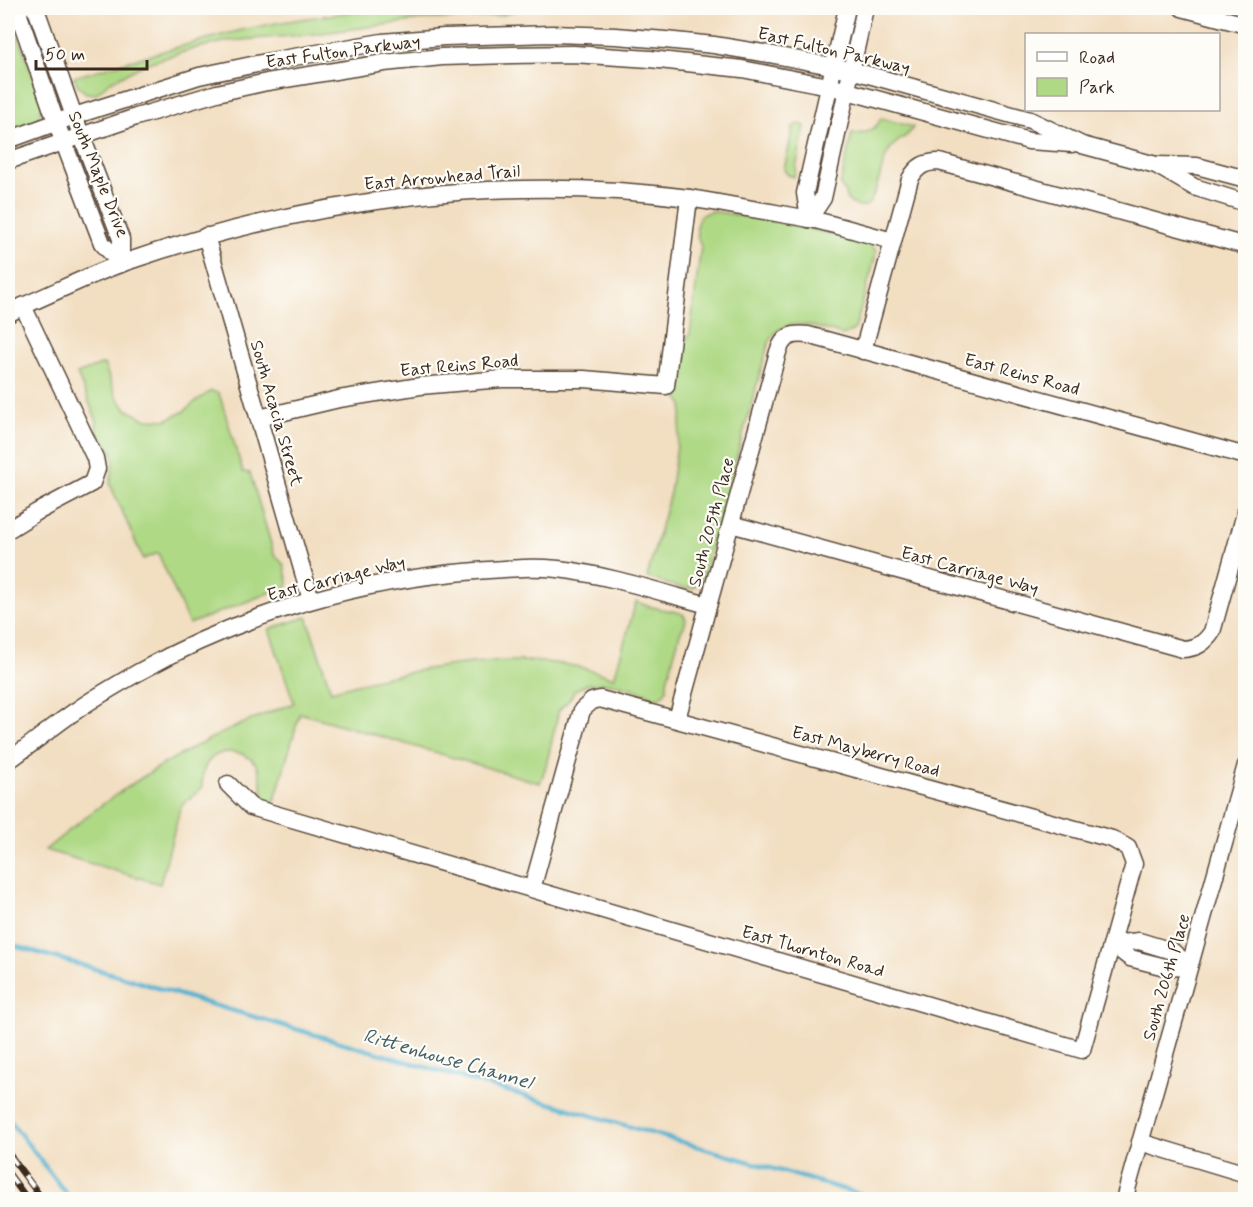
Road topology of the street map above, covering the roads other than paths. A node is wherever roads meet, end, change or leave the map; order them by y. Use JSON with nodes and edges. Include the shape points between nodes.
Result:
{"nodes":[{"id":1,"x":20,"y":8,"type":"edge"},
{"id":2,"x":34,"y":8,"type":"edge"},
{"id":3,"x":847,"y":8,"type":"edge"},
{"id":4,"x":865,"y":8,"type":"edge"},
{"id":5,"x":1182,"y":8,"type":"edge"},
{"id":6,"x":1245,"y":25,"type":"edge"},
{"id":7,"x":833,"y":66,"type":"junction"},
{"id":8,"x":851,"y":70,"type":"junction"},
{"id":9,"x":829,"y":86,"type":"junction"},
{"id":10,"x":847,"y":91,"type":"junction"},
{"id":11,"x":74,"y":116,"type":"junction"},
{"id":12,"x":56,"y":122,"type":"junction"},
{"id":13,"x":81,"y":135,"type":"junction"},
{"id":14,"x":8,"y":140,"type":"edge"},
{"id":15,"x":63,"y":142,"type":"junction"},
{"id":16,"x":1082,"y":145,"type":"junction"},
{"id":17,"x":8,"y":161,"type":"edge"},
{"id":18,"x":1156,"y":165,"type":"junction"},
{"id":19,"x":1245,"y":179,"type":"edge"},
{"id":20,"x":689,"y":198,"type":"junction"},
{"id":21,"x":1245,"y":203,"type":"edge"},
{"id":22,"x":809,"y":219,"type":"junction"},
{"id":23,"x":206,"y":236,"type":"junction"},
{"id":24,"x":893,"y":241,"type":"junction"},
{"id":25,"x":1245,"y":246,"type":"edge"},
{"id":26,"x":121,"y":264,"type":"junction"},
{"id":27,"x":23,"y":306,"type":"junction"},
{"id":28,"x":8,"y":314,"type":"edge"},
{"id":29,"x":787,"y":338,"type":"joint"},
{"id":30,"x":863,"y":351,"type":"junction"},
{"id":31,"x":258,"y":418,"type":"junction"},
{"id":32,"x":1245,"y":456,"type":"edge"},
{"id":33,"x":1245,"y":510,"type":"edge"},
{"id":34,"x":731,"y":524,"type":"junction"},
{"id":35,"x":8,"y":530,"type":"edge"},
{"id":36,"x":311,"y":600,"type":"junction"},
{"id":37,"x":708,"y":605,"type":"junction"},
{"id":38,"x":677,"y":719,"type":"junction"},
{"id":39,"x":8,"y":761,"type":"edge"},
{"id":40,"x":1245,"y":765,"type":"edge"},
{"id":41,"x":228,"y":784,"type":"dead end"},
{"id":42,"x":532,"y":889,"type":"junction"},
{"id":43,"x":1112,"y":944,"type":"junction"},
{"id":44,"x":1190,"y":966,"type":"junction"},
{"id":45,"x":1140,"y":1142,"type":"junction"},
{"id":46,"x":1245,"y":1174,"type":"edge"},
{"id":47,"x":1124,"y":1200,"type":"edge"}],
"edges":[{"from":1,"to":12,"type":"street","name":"South Maple Drive","via":[[19,15]]},
{"from":2,"to":11,"type":"street","name":"South Maple Drive"},
{"from":3,"to":7,"type":"street"},
{"from":4,"to":8,"type":"street"},
{"from":5,"to":6,"type":"street"},
{"from":7,"to":8,"type":"street","name":"East Fulton Parkway"},
{"from":7,"to":9,"type":"street"},
{"from":7,"to":11,"type":"street","name":"East Fulton Parkway","via":[[655,39],[552,34],[444,37],[382,42],[233,68]]},
{"from":8,"to":10,"type":"street"},
{"from":8,"to":16,"type":"street","name":"East Fulton Parkway","via":[[1030,120]]},
{"from":9,"to":10,"type":"street","name":"East Fulton Parkway"},
{"from":9,"to":13,"type":"street","name":"East Fulton Parkway","via":[[742,69],[650,58],[573,54],[442,57],[257,84]]},
{"from":9,"to":22,"type":"street","via":[[805,193]]},
{"from":10,"to":16,"type":"street","name":"East Fulton Parkway","via":[[1029,141]]},
{"from":10,"to":22,"type":"street","via":[[823,198]]},
{"from":11,"to":12,"type":"street","name":"East Fulton Parkway"},
{"from":11,"to":13,"type":"street","name":"South Maple Drive"},
{"from":12,"to":14,"type":"street","name":"East Fulton Parkway"},
{"from":12,"to":15,"type":"street","name":"South Maple Drive"},
{"from":13,"to":15,"type":"street","name":"East Fulton Parkway"},
{"from":13,"to":26,"type":"street","name":"South Maple Drive","via":[[121,239]]},
{"from":15,"to":17,"type":"street","name":"East Fulton Parkway"},
{"from":15,"to":26,"type":"street","name":"South Maple Drive","via":[[102,243]]},
{"from":16,"to":18,"type":"street","name":"East Fulton Parkway"},
{"from":18,"to":19,"type":"street","name":"East Fulton Parkway","via":[[1197,166]]},
{"from":18,"to":21,"type":"street","name":"East Fulton Parkway","via":[[1194,187]]},
{"from":20,"to":22,"type":"street","name":"East Arrowhead Trail"},
{"from":20,"to":23,"type":"street","name":"East Arrowhead Trail","via":[[528,189],[447,193],[286,216]]},
{"from":20,"to":31,"type":"street","name":"East Reins Road","via":[[666,386],[584,379],[490,380],[339,399]]},
{"from":22,"to":24,"type":"street","name":"East Arrowhead Trail"},
{"from":23,"to":26,"type":"street","name":"East Arrowhead Trail"},
{"from":23,"to":31,"type":"street","name":"South Acacia Street"},
{"from":24,"to":25,"type":"street","via":[[910,179],[919,167],[939,162]]},
{"from":24,"to":30,"type":"street"},
{"from":26,"to":27,"type":"street","name":"East Arrowhead Trail"},
{"from":27,"to":28,"type":"street","name":"East Arrowhead Trail"},
{"from":27,"to":35,"type":"street","via":[[97,469],[92,483]]},
{"from":29,"to":30,"type":"street","name":"East Reins Road","via":[[808,335]]},
{"from":29,"to":34,"type":"street","name":"South 205th Place","via":[[780,345]]},
{"from":30,"to":32,"type":"street","name":"East Reins Road"},
{"from":31,"to":36,"type":"street","name":"South Acacia Street"},
{"from":33,"to":34,"type":"street","name":"East Carriage Way","via":[[1212,632],[1200,645],[1182,649]]},
{"from":34,"to":37,"type":"street","name":"South 205th Place"},
{"from":36,"to":37,"type":"street","name":"East Carriage Way","via":[[388,582],[516,568],[597,575]]},
{"from":36,"to":39,"type":"street","name":"East Carriage Way","via":[[215,634],[140,671],[77,710]]},
{"from":37,"to":38,"type":"street","name":"South 205th Place"},
{"from":38,"to":42,"type":"street","name":"East Mayberry Road","via":[[600,699],[582,711]]},
{"from":38,"to":43,"type":"street","name":"East Mayberry Road","via":[[1112,839],[1128,848],[1134,864]]},
{"from":40,"to":44,"type":"street","name":"South 206th Place"},
{"from":41,"to":42,"type":"street","name":"East Thornton Road","via":[[251,807]]},
{"from":42,"to":43,"type":"street","name":"East Thornton Road","via":[[1082,1050]]},
{"from":43,"to":44,"type":"street","via":[[1138,941],[1172,951]]},
{"from":44,"to":45,"type":"street","name":"South 206th Place"},
{"from":45,"to":46,"type":"street"},
{"from":45,"to":47,"type":"street","name":"South 206th Place"}]}
